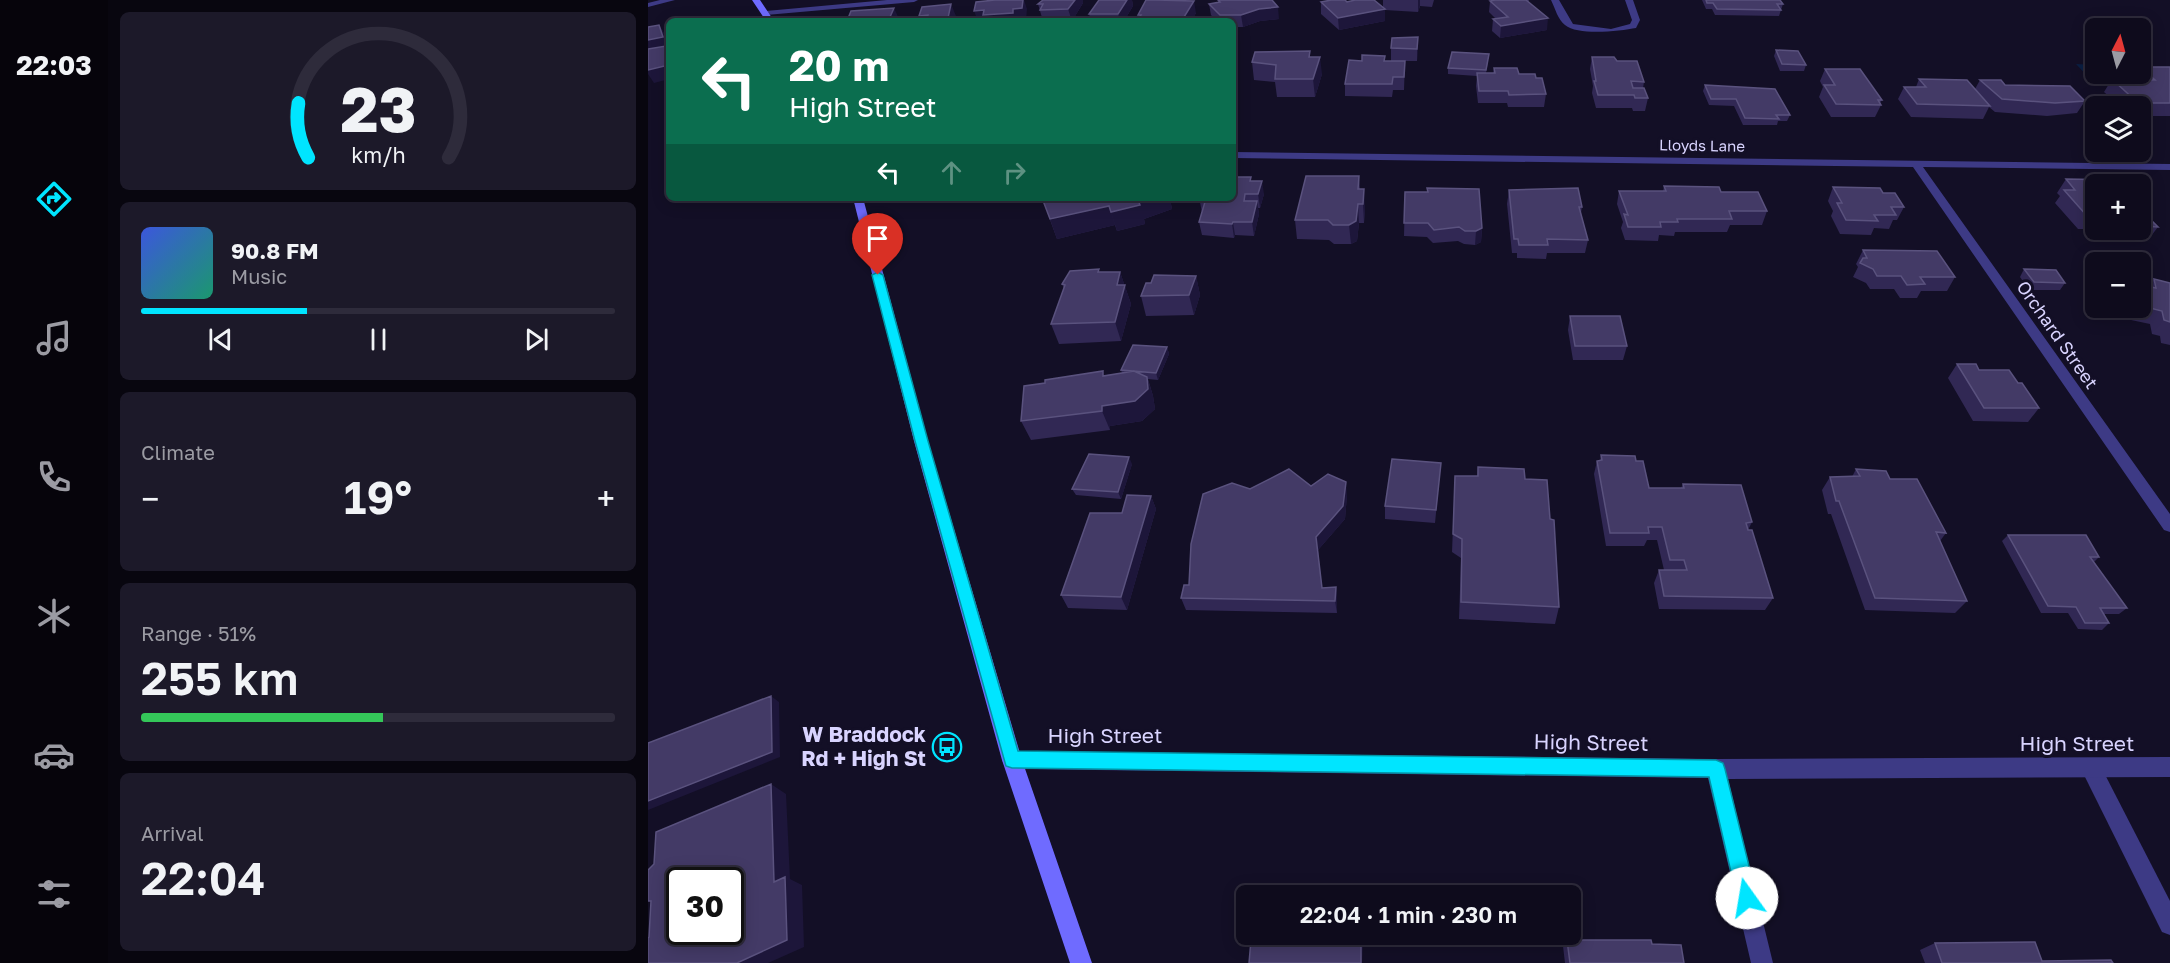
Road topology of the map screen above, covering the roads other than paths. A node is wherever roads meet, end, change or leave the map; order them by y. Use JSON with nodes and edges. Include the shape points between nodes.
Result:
{"nodes":[{"id":1,"x":670,"y":0,"type":"edge"},
{"id":2,"x":756,"y":0,"type":"edge"},
{"id":3,"x":914,"y":0,"type":"edge"},
{"id":4,"x":1555,"y":0,"type":"edge"},
{"id":5,"x":1629,"y":0,"type":"edge"},
{"id":6,"x":648,"y":5,"type":"edge"},
{"id":7,"x":768,"y":17,"type":"edge"},
{"id":8,"x":1236,"y":155,"type":"edge"},
{"id":9,"x":1916,"y":164,"type":"junction"},
{"id":10,"x":2170,"y":167,"type":"edge"},
{"id":11,"x":859,"y":201,"type":"edge"},
{"id":12,"x":2164,"y":508,"type":"edge"},
{"id":13,"x":2170,"y":526,"type":"edge"},
{"id":14,"x":1012,"y":760,"type":"junction"},
{"id":15,"x":2170,"y":767,"type":"edge"},
{"id":16,"x":2091,"y":768,"type":"junction"},
{"id":17,"x":1716,"y":769,"type":"junction"},
{"id":18,"x":2170,"y":924,"type":"edge"},
{"id":19,"x":1082,"y":963,"type":"edge"},
{"id":20,"x":1762,"y":963,"type":"edge"}],
"edges":[{"from":1,"to":6,"type":"street"},
{"from":2,"to":7,"type":"main road"},
{"from":3,"to":7,"type":"street"},
{"from":4,"to":5,"type":"street","via":[[1571,26],[1603,31],[1633,26],[1636,20]]},
{"from":8,"to":9,"type":"street","name":"Lloyds Lane"},
{"from":9,"to":10,"type":"street","name":"Lloyds Lane"},
{"from":9,"to":12,"type":"street","name":"Orchard Street"},
{"from":11,"to":14,"type":"main road","via":[[921,441]]},
{"from":12,"to":13,"type":"street","name":"Orchard Street"},
{"from":14,"to":17,"type":"street","name":"High Street"},
{"from":14,"to":19,"type":"main road"},
{"from":15,"to":16,"type":"street","name":"High Street"},
{"from":16,"to":17,"type":"street","name":"High Street"},
{"from":16,"to":18,"type":"street"},
{"from":17,"to":20,"type":"street"}]}
